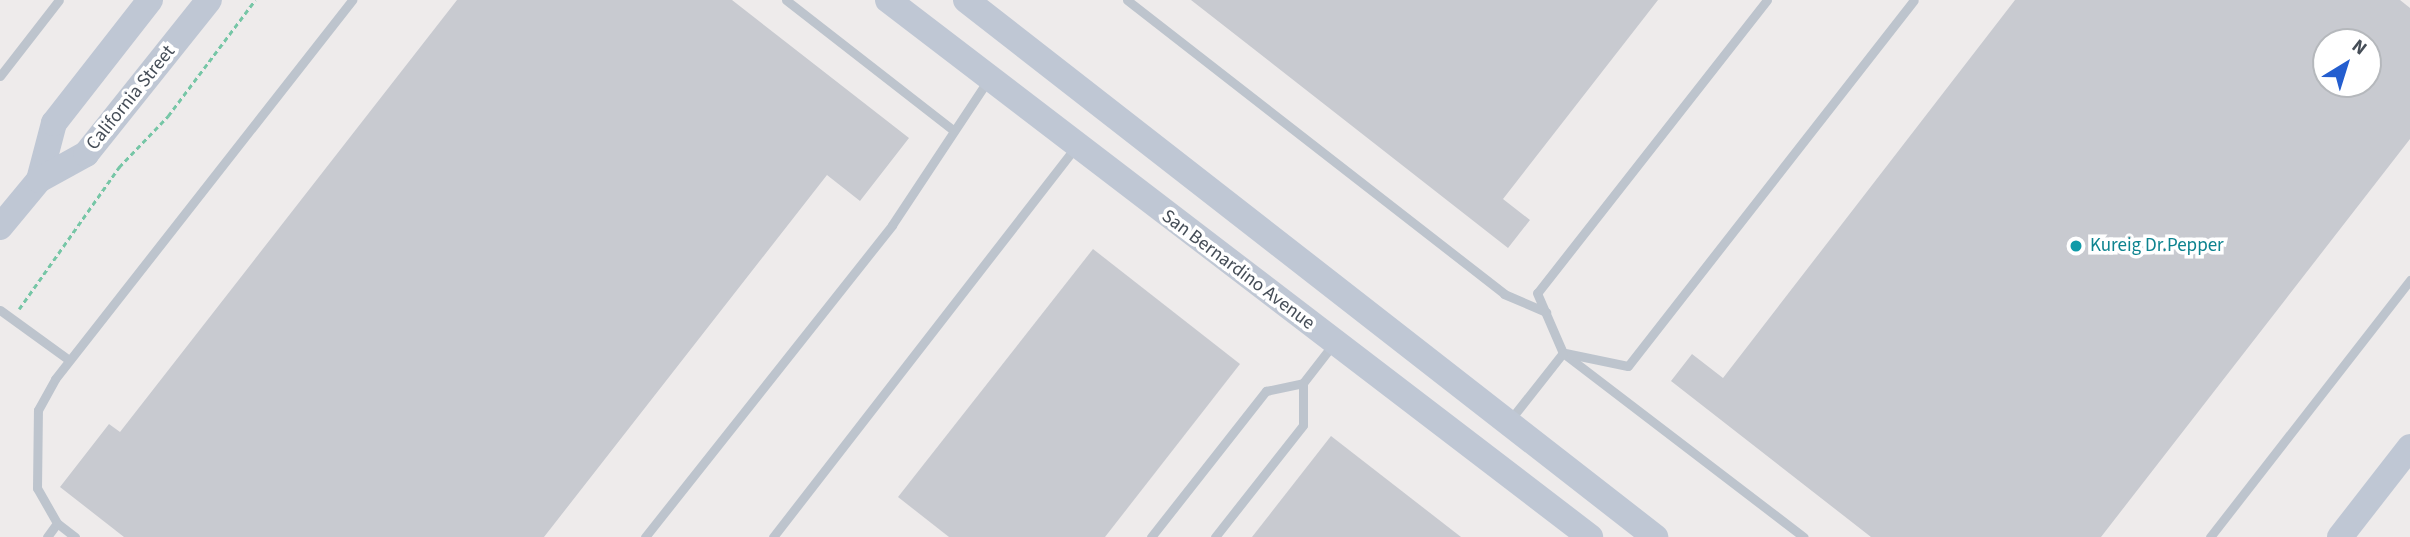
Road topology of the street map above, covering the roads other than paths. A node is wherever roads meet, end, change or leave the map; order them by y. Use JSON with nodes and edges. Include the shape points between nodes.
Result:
{"nodes":[{"id":1,"x":59,"y":0,"type":"edge"},
{"id":2,"x":150,"y":0,"type":"edge"},
{"id":3,"x":209,"y":0,"type":"edge"},
{"id":4,"x":352,"y":0,"type":"edge"},
{"id":5,"x":786,"y":0,"type":"edge"},
{"id":6,"x":888,"y":0,"type":"edge"},
{"id":7,"x":966,"y":0,"type":"edge"},
{"id":8,"x":1127,"y":0,"type":"edge"},
{"id":9,"x":1767,"y":0,"type":"edge"},
{"id":10,"x":1914,"y":0,"type":"edge"},
{"id":11,"x":0,"y":76,"type":"edge"},
{"id":12,"x":989,"y":79,"type":"junction"},
{"id":13,"x":951,"y":129,"type":"junction"},
{"id":14,"x":1076,"y":145,"type":"junction"},
{"id":15,"x":39,"y":180,"type":"junction"},
{"id":16,"x":0,"y":227,"type":"edge"},
{"id":17,"x":2410,"y":280,"type":"edge"},
{"id":18,"x":0,"y":310,"type":"edge"},
{"id":19,"x":1546,"y":312,"type":"junction"},
{"id":20,"x":1335,"y":343,"type":"junction"},
{"id":21,"x":1563,"y":352,"type":"junction"},
{"id":22,"x":69,"y":360,"type":"junction"},
{"id":23,"x":1303,"y":383,"type":"junction"},
{"id":24,"x":1508,"y":421,"type":"junction"},
{"id":25,"x":2410,"y":447,"type":"edge"},
{"id":26,"x":57,"y":523,"type":"junction"},
{"id":27,"x":47,"y":537,"type":"edge"},
{"id":28,"x":75,"y":537,"type":"edge"},
{"id":29,"x":645,"y":537,"type":"edge"},
{"id":30,"x":773,"y":537,"type":"edge"},
{"id":31,"x":1151,"y":537,"type":"edge"},
{"id":32,"x":1215,"y":537,"type":"edge"},
{"id":33,"x":1590,"y":537,"type":"edge"},
{"id":34,"x":1656,"y":537,"type":"edge"},
{"id":35,"x":1804,"y":537,"type":"edge"},
{"id":36,"x":2210,"y":537,"type":"edge"},
{"id":37,"x":2340,"y":537,"type":"edge"}],
"edges":[{"from":1,"to":11,"type":"lane"},
{"from":2,"to":15,"type":"main road","name":"California Street","via":[[54,123]]},
{"from":3,"to":15,"type":"main road","name":"California Street","via":[[86,154]]},
{"from":4,"to":22,"type":"lane"},
{"from":5,"to":13,"type":"lane"},
{"from":6,"to":12,"type":"main road","name":"San Bernardino Avenue"},
{"from":7,"to":24,"type":"main road"},
{"from":8,"to":19,"type":"lane","via":[[1504,294]]},
{"from":9,"to":19,"type":"lane","via":[[1537,293]]},
{"from":10,"to":21,"type":"lane","via":[[1628,366]]},
{"from":12,"to":13,"type":"lane"},
{"from":12,"to":14,"type":"main road","name":"San Bernardino Avenue"},
{"from":13,"to":29,"type":"lane","via":[[892,225]]},
{"from":14,"to":20,"type":"main road","name":"San Bernardino Avenue"},
{"from":14,"to":30,"type":"lane"},
{"from":15,"to":16,"type":"main road","name":"California Street"},
{"from":17,"to":36,"type":"lane"},
{"from":18,"to":22,"type":"lane"},
{"from":19,"to":21,"type":"lane"},
{"from":20,"to":23,"type":"lane"},
{"from":20,"to":33,"type":"main road","name":"San Bernardino Avenue"},
{"from":21,"to":24,"type":"lane"},
{"from":21,"to":35,"type":"lane"},
{"from":22,"to":26,"type":"lane","via":[[38,410],[37,488]]},
{"from":23,"to":31,"type":"lane","via":[[1266,391]]},
{"from":23,"to":32,"type":"lane","via":[[1303,425]]},
{"from":24,"to":34,"type":"main road"},
{"from":25,"to":37,"type":"main road"},
{"from":26,"to":27,"type":"lane"},
{"from":26,"to":28,"type":"lane"}]}
